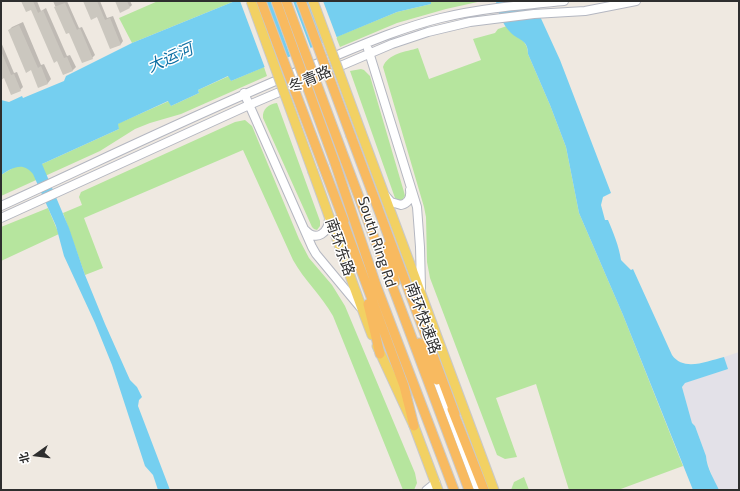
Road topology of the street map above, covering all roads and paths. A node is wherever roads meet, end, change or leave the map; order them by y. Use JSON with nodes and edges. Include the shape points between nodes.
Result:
{"nodes":[{"id":1,"x":250,"y":1,"type":"edge"},
{"id":2,"x":261,"y":1,"type":"edge"},
{"id":3,"x":276,"y":1,"type":"edge"},
{"id":4,"x":286,"y":1,"type":"edge"},
{"id":5,"x":301,"y":1,"type":"edge"},
{"id":6,"x":313,"y":1,"type":"edge"},
{"id":7,"x":564,"y":1,"type":"edge"},
{"id":8,"x":636,"y":1,"type":"edge"},
{"id":9,"x":366,"y":44,"type":"junction"},
{"id":10,"x":370,"y":54,"type":"junction"},
{"id":11,"x":244,"y":93,"type":"junction"},
{"id":12,"x":249,"y":105,"type":"junction"},
{"id":13,"x":410,"y":185,"type":"junction"},
{"id":14,"x":384,"y":193,"type":"junction"},
{"id":15,"x":376,"y":203,"type":"junction"},
{"id":16,"x":1,"y":206,"type":"edge"},
{"id":17,"x":362,"y":207,"type":"junction"},
{"id":18,"x":329,"y":216,"type":"junction"},
{"id":19,"x":341,"y":216,"type":"junction"},
{"id":20,"x":1,"y":218,"type":"edge"},
{"id":21,"x":304,"y":230,"type":"junction"},
{"id":22,"x":360,"y":253,"type":"junction"},
{"id":23,"x":359,"y":263,"type":"junction"},
{"id":24,"x":396,"y":282,"type":"junction"},
{"id":25,"x":376,"y":286,"type":"junction"},
{"id":26,"x":421,"y":293,"type":"junction"},
{"id":27,"x":363,"y":311,"type":"junction"},
{"id":28,"x":417,"y":339,"type":"junction"},
{"id":29,"x":380,"y":354,"type":"junction"},
{"id":30,"x":434,"y":375,"type":"junction"},
{"id":31,"x":455,"y":414,"type":"junction"},
{"id":32,"x":442,"y":419,"type":"junction"},
{"id":33,"x":414,"y":426,"type":"junction"},
{"id":34,"x":437,"y":486,"type":"edge"},
{"id":35,"x":426,"y":490,"type":"edge"},
{"id":36,"x":448,"y":490,"type":"edge"},
{"id":37,"x":454,"y":490,"type":"edge"},
{"id":38,"x":469,"y":490,"type":"edge"},
{"id":39,"x":477,"y":490,"type":"edge"},
{"id":40,"x":484,"y":490,"type":"edge"},
{"id":41,"x":494,"y":490,"type":"edge"}],
"edges":[{"from":1,"to":18,"type":"main road","name":"南环东路","bridge":true},
{"from":2,"to":19,"type":"highway","bridge":true},
{"from":3,"to":25,"type":"highway","name":"South Ring Rd","bridge":true,"via":[[335,163]]},
{"from":4,"to":17,"type":"highway","name":"南环快速路","bridge":true},
{"from":5,"to":15,"type":"highway","bridge":true},
{"from":6,"to":14,"type":"main road","bridge":true},
{"from":7,"to":9,"type":"main road","name":"冬青路","via":[[455,15],[427,22]]},
{"from":8,"to":10,"type":"main road","name":"冬青路","via":[[585,11],[470,22],[428,32]]},
{"from":9,"to":10,"type":"main road"},
{"from":9,"to":11,"type":"main road","name":"冬青路"},
{"from":10,"to":12,"type":"main road","name":"冬青路"},
{"from":10,"to":13,"type":"main road"},
{"from":11,"to":12,"type":"main road"},
{"from":11,"to":16,"type":"main road","name":"冬青路"},
{"from":12,"to":20,"type":"main road","name":"冬青路"},
{"from":12,"to":21,"type":"main road"},
{"from":13,"to":14,"type":"main road","via":[[410,198],[404,204],[393,203]]},
{"from":13,"to":26,"type":"main road","via":[[419,225]]},
{"from":14,"to":26,"type":"main road"},
{"from":15,"to":24,"type":"highway"},
{"from":15,"to":31,"type":"highway"},
{"from":17,"to":24,"type":"highway","name":"南环快速路"},
{"from":17,"to":32,"type":"highway","name":"南环快速路"},
{"from":18,"to":21,"type":"main road","via":[[328,228],[323,233],[315,236]]},
{"from":18,"to":27,"type":"main road","name":"南环东路"},
{"from":19,"to":22,"type":"highway"},
{"from":19,"to":23,"type":"highway"},
{"from":21,"to":27,"type":"main road","via":[[316,254]]},
{"from":22,"to":25,"type":"highway"},
{"from":22,"to":36,"type":"highway"},
{"from":23,"to":29,"type":"highway"},
{"from":23,"to":33,"type":"highway","via":[[404,386]]},
{"from":24,"to":28,"type":"highway","name":"南环快速路"},
{"from":25,"to":37,"type":"highway","name":"South Ring Rd"},
{"from":26,"to":41,"type":"main road"},
{"from":27,"to":29,"type":"main road","name":"南环东路"},
{"from":28,"to":30,"type":"highway"},
{"from":28,"to":32,"type":"highway","name":"南环快速路"},
{"from":29,"to":33,"type":"main road","name":"南环东路"},
{"from":30,"to":31,"type":"highway"},
{"from":30,"to":39,"type":"street"},
{"from":31,"to":40,"type":"highway"},
{"from":32,"to":38,"type":"highway","name":"南环快速路"},
{"from":33,"to":34,"type":"main road","name":"南环东路"},
{"from":34,"to":35,"type":"street"}]}
